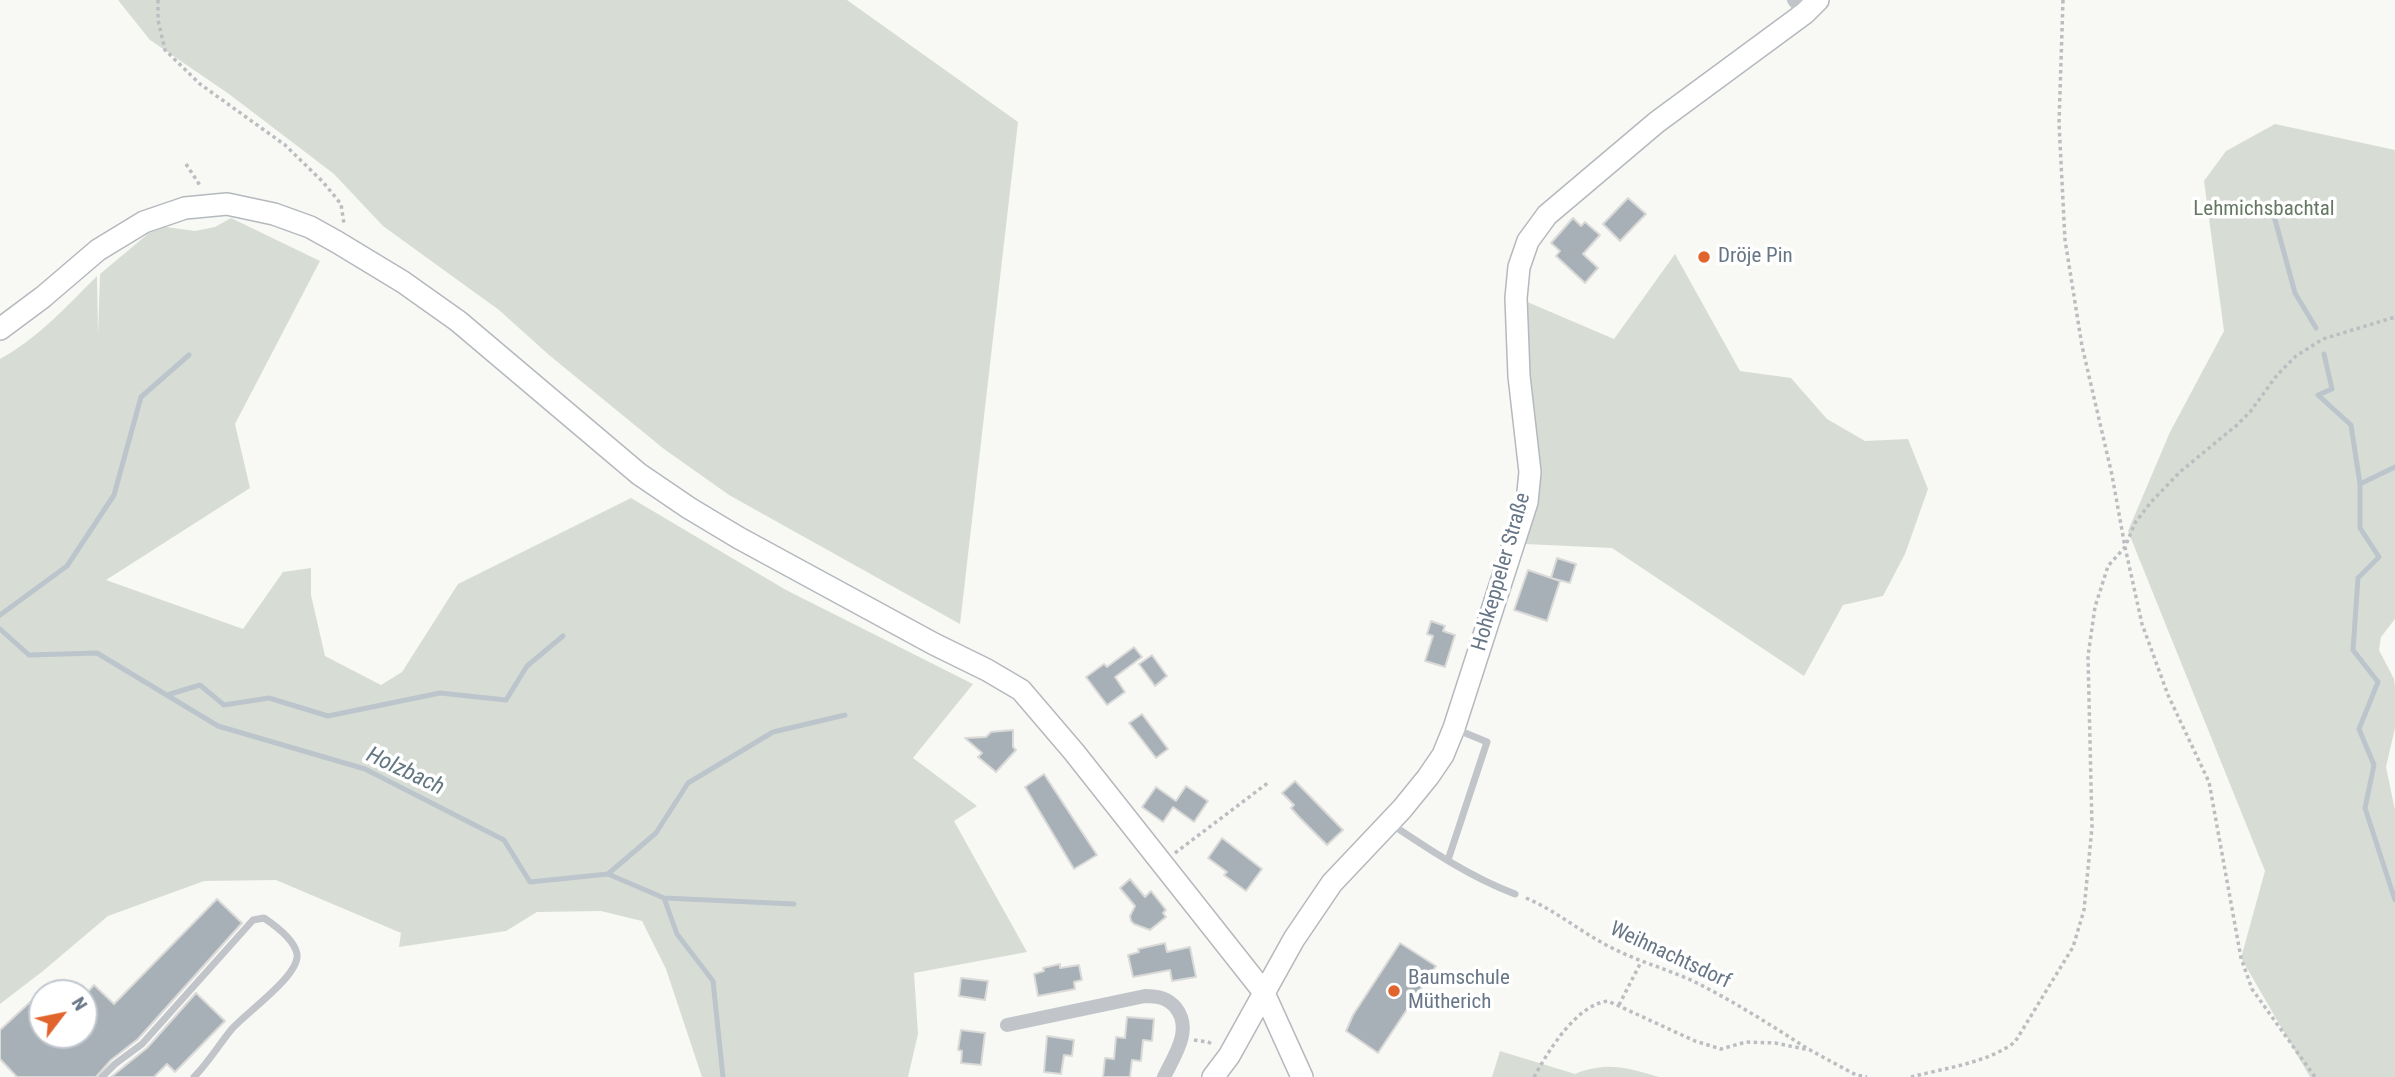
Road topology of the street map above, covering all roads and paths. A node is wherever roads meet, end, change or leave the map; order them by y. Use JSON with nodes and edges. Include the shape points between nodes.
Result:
{"nodes":[{"id":1,"x":158,"y":0,"type":"edge"},
{"id":2,"x":2063,"y":0,"type":"edge"},
{"id":3,"x":1805,"y":4,"type":"edge"},
{"id":4,"x":186,"y":164,"type":"dead end"},
{"id":5,"x":207,"y":206,"type":"junction"},
{"id":6,"x":337,"y":242,"type":"junction"},
{"id":7,"x":2395,"y":317,"type":"edge"},
{"id":8,"x":0,"y":329,"type":"edge"},
{"id":9,"x":2124,"y":547,"type":"junction"},
{"id":10,"x":1454,"y":728,"type":"junction"},
{"id":11,"x":1269,"y":782,"type":"dead end"},
{"id":12,"x":1389,"y":823,"type":"junction"},
{"id":13,"x":1448,"y":860,"type":"junction"},
{"id":14,"x":1163,"y":863,"type":"junction"},
{"id":15,"x":1515,"y":894,"type":"joint"},
{"id":16,"x":1641,"y":962,"type":"junction"},
{"id":17,"x":1264,"y":991,"type":"junction"},
{"id":18,"x":1619,"y":1005,"type":"junction"},
{"id":19,"x":1007,"y":1025,"type":"dead end"},
{"id":20,"x":1182,"y":1038,"type":"junction"},
{"id":21,"x":1216,"y":1046,"type":"dead end"},
{"id":22,"x":1810,"y":1051,"type":"junction"},
{"id":23,"x":102,"y":1077,"type":"edge"},
{"id":24,"x":194,"y":1077,"type":"edge"},
{"id":25,"x":1164,"y":1077,"type":"edge"},
{"id":26,"x":1213,"y":1077,"type":"edge"},
{"id":27,"x":1302,"y":1077,"type":"edge"},
{"id":28,"x":1534,"y":1077,"type":"edge"},
{"id":29,"x":1867,"y":1077,"type":"edge"},
{"id":30,"x":1911,"y":1077,"type":"edge"},
{"id":31,"x":2315,"y":1077,"type":"edge"}],
"edges":[{"from":1,"to":6,"type":"path","via":[[165,50],[200,84],[285,145],[341,204],[344,227]]},
{"from":2,"to":9,"type":"path","via":[[2059,123],[2065,240]]},
{"from":3,"to":10,"type":"street","name":"Hohkeppeler Straße","via":[[1547,215],[1528,241],[1516,298],[1530,472],[1527,502]]},
{"from":4,"to":5,"type":"path"},
{"from":5,"to":6,"type":"street","via":[[227,204],[274,214]]},
{"from":5,"to":8,"type":"street","via":[[144,222],[98,250]]},
{"from":6,"to":14,"type":"street","via":[[458,321],[639,474],[689,508],[1021,690]]},
{"from":7,"to":9,"type":"path","via":[[2323,339],[2296,356],[2250,412],[2151,502]]},
{"from":9,"to":30,"type":"path","via":[[2108,566],[2095,607],[2088,656],[2092,827],[2084,910],[2074,947],[2015,1042],[1990,1055]]},
{"from":9,"to":31,"type":"path","via":[[2142,624],[2168,695],[2210,782],[2241,958],[2252,989]]},
{"from":10,"to":12,"type":"street","name":"Hohkeppeler Straße","via":[[1428,777]]},
{"from":10,"to":13,"type":"lane","via":[[1487,742]]},
{"from":11,"to":14,"type":"path"},
{"from":12,"to":13,"type":"lane"},
{"from":12,"to":17,"type":"street","name":"Hohkeppeler Straße","via":[[1332,883]]},
{"from":13,"to":15,"type":"lane"},
{"from":14,"to":17,"type":"street"},
{"from":15,"to":16,"type":"path","name":"Weihnachtsdorf","via":[[1541,904]]},
{"from":16,"to":18,"type":"path"},
{"from":16,"to":22,"type":"path","name":"Weihnachtsdorf","via":[[1693,981],[1755,1014]]},
{"from":17,"to":26,"type":"street","name":"Hohkeppeler Straße"},
{"from":17,"to":27,"type":"street"},
{"from":18,"to":22,"type":"path","via":[[1721,1049],[1746,1042]]},
{"from":18,"to":28,"type":"path","via":[[1596,1003],[1583,1011]]},
{"from":19,"to":20,"type":"street","via":[[1157,996],[1171,1003],[1181,1016]]},
{"from":20,"to":21,"type":"path"},
{"from":20,"to":25,"type":"street"},
{"from":22,"to":29,"type":"path"},
{"from":23,"to":24,"type":"lane","via":[[142,1044],[253,920],[264,918],[288,938],[297,952],[296,963],[263,1002],[232,1028]]}]}
